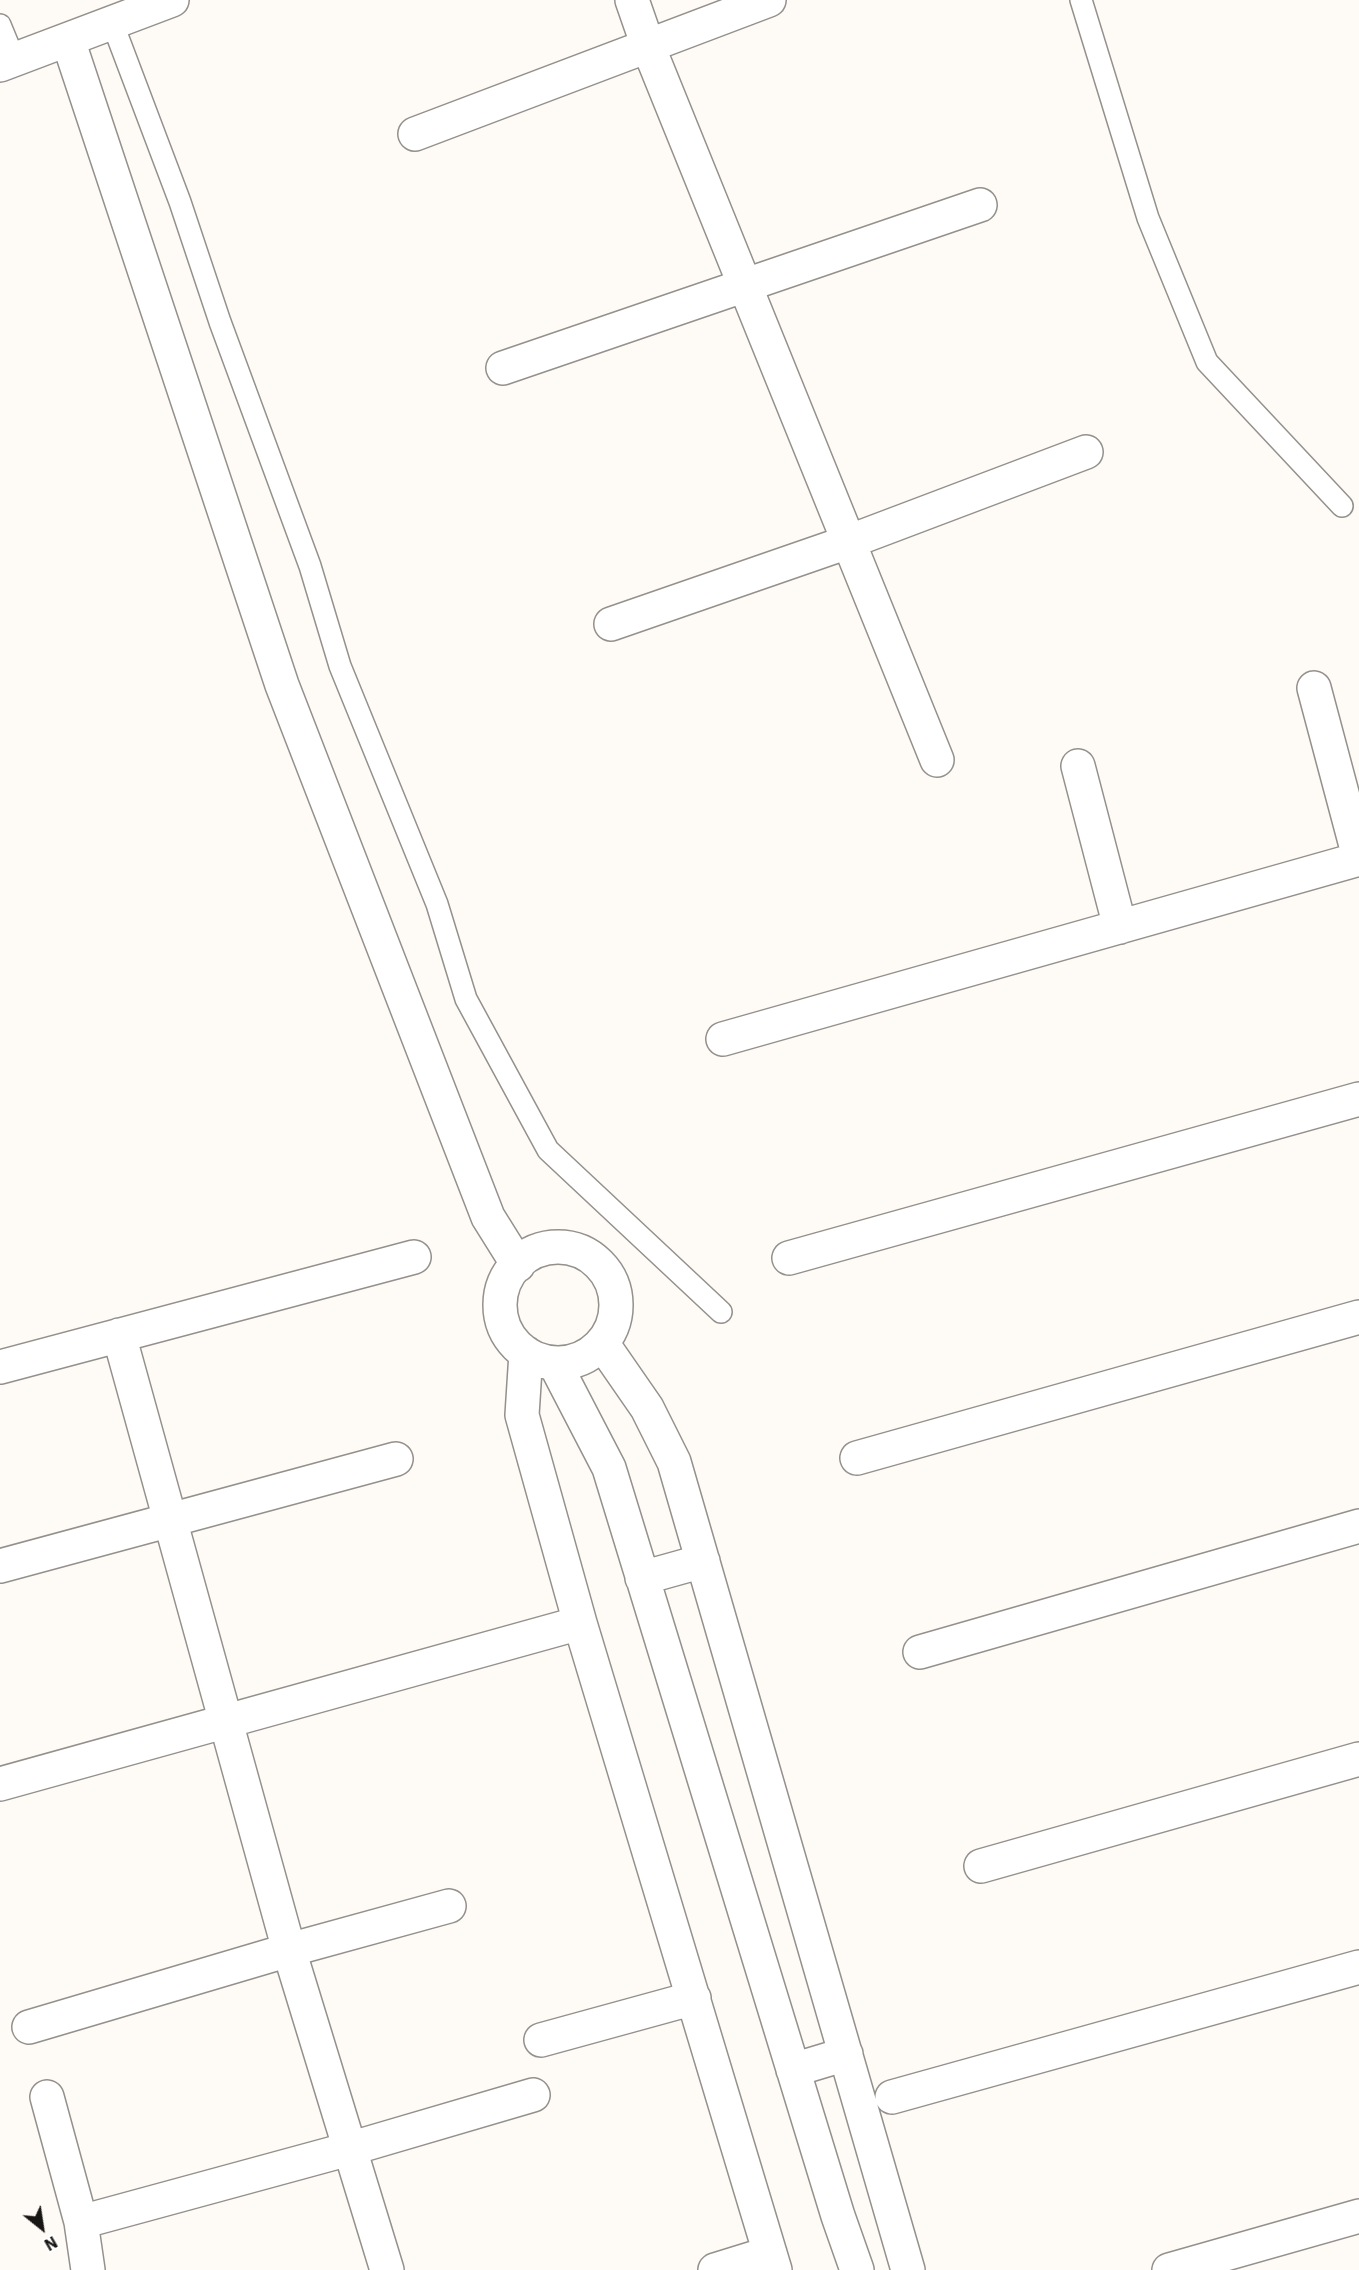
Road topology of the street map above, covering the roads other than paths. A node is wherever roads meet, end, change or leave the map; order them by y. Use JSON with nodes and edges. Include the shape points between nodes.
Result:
{"nodes":[{"id":1,"x":172,"y":0,"type":"edge"},
{"id":2,"x":632,"y":0,"type":"edge"},
{"id":3,"x":769,"y":0,"type":"edge"},
{"id":4,"x":1081,"y":0,"type":"edge"},
{"id":5,"x":112,"y":22,"type":"junction"},
{"id":6,"x":0,"y":25,"type":"edge"},
{"id":7,"x":68,"y":40,"type":"junction"},
{"id":8,"x":648,"y":46,"type":"junction"},
{"id":9,"x":7,"y":62,"type":"edge"},
{"id":10,"x":415,"y":134,"type":"dead end"},
{"id":11,"x":980,"y":205,"type":"dead end"},
{"id":12,"x":745,"y":286,"type":"junction"},
{"id":13,"x":503,"y":368,"type":"dead end"},
{"id":14,"x":1086,"y":452,"type":"dead end"},
{"id":15,"x":1342,"y":506,"type":"dead end"},
{"id":16,"x":849,"y":542,"type":"junction"},
{"id":17,"x":611,"y":624,"type":"dead end"},
{"id":18,"x":1314,"y":688,"type":"dead end"},
{"id":19,"x":936,"y":760,"type":"dead end"},
{"id":20,"x":1078,"y":766,"type":"dead end"},
{"id":21,"x":1359,"y":858,"type":"edge"},
{"id":22,"x":1120,"y":927,"type":"junction"},
{"id":23,"x":723,"y":1039,"type":"dead end"},
{"id":24,"x":1359,"y":1098,"type":"edge"},
{"id":25,"x":414,"y":1257,"type":"dead end"},
{"id":26,"x":789,"y":1258,"type":"dead end"},
{"id":27,"x":518,"y":1265,"type":"junction"},
{"id":28,"x":721,"y":1312,"type":"dead end"},
{"id":29,"x":1359,"y":1317,"type":"edge"},
{"id":30,"x":119,"y":1335,"type":"junction"},
{"id":31,"x":602,"y":1343,"type":"junction"},
{"id":32,"x":540,"y":1359,"type":"junction"},
{"id":33,"x":0,"y":1367,"type":"edge"},
{"id":34,"x":857,"y":1458,"type":"dead end"},
{"id":35,"x":396,"y":1459,"type":"dead end"},
{"id":36,"x":169,"y":1519,"type":"junction"},
{"id":37,"x":1359,"y":1526,"type":"edge"},
{"id":38,"x":703,"y":1561,"type":"junction"},
{"id":39,"x":0,"y":1566,"type":"edge"},
{"id":40,"x":642,"y":1578,"type":"junction"},
{"id":41,"x":580,"y":1623,"type":"junction"},
{"id":42,"x":920,"y":1652,"type":"dead end"},
{"id":43,"x":226,"y":1720,"type":"junction"},
{"id":44,"x":1359,"y":1759,"type":"edge"},
{"id":45,"x":0,"y":1784,"type":"edge"},
{"id":46,"x":981,"y":1866,"type":"dead end"},
{"id":47,"x":449,"y":1906,"type":"dead end"},
{"id":48,"x":289,"y":1950,"type":"junction"},
{"id":49,"x":1359,"y":1967,"type":"edge"},
{"id":50,"x":694,"y":1998,"type":"junction"},
{"id":51,"x":30,"y":2027,"type":"dead end"},
{"id":52,"x":541,"y":2040,"type":"dead end"},
{"id":53,"x":846,"y":2054,"type":"junction"},
{"id":54,"x":794,"y":2070,"type":"junction"},
{"id":55,"x":533,"y":2096,"type":"dead end"},
{"id":56,"x":47,"y":2097,"type":"dead end"},
{"id":57,"x":892,"y":2097,"type":"dead end"},
{"id":58,"x":349,"y":2149,"type":"junction"},
{"id":59,"x":1359,"y":2216,"type":"edge"},
{"id":60,"x":81,"y":2222,"type":"junction"},
{"id":61,"x":773,"y":2261,"type":"edge"},
{"id":62,"x":88,"y":2270,"type":"edge"},
{"id":63,"x":387,"y":2270,"type":"edge"},
{"id":64,"x":715,"y":2270,"type":"edge"},
{"id":65,"x":857,"y":2270,"type":"edge"},
{"id":66,"x":908,"y":2270,"type":"edge"},
{"id":67,"x":1169,"y":2270,"type":"edge"}],
"edges":[{"from":1,"to":5,"type":"street"},
{"from":2,"to":8,"type":"street"},
{"from":3,"to":8,"type":"street"},
{"from":4,"to":15,"type":"lane","via":[[1148,218],[1207,362]]},
{"from":5,"to":7,"type":"street"},
{"from":5,"to":28,"type":"lane","via":[[310,566],[339,666],[437,904],[466,999],[548,1150]]},
{"from":6,"to":9,"type":"lane"},
{"from":7,"to":9,"type":"street"},
{"from":7,"to":27,"type":"street","via":[[282,685],[488,1217]]},
{"from":8,"to":10,"type":"street"},
{"from":8,"to":12,"type":"street"},
{"from":11,"to":12,"type":"street"},
{"from":12,"to":13,"type":"street"},
{"from":12,"to":16,"type":"street"},
{"from":14,"to":16,"type":"street"},
{"from":16,"to":17,"type":"street"},
{"from":16,"to":19,"type":"street"},
{"from":18,"to":21,"type":"street"},
{"from":20,"to":22,"type":"street"},
{"from":21,"to":22,"type":"street"},
{"from":22,"to":23,"type":"street"},
{"from":24,"to":26,"type":"street"},
{"from":25,"to":30,"type":"street"},
{"from":27,"to":31,"type":"street","via":[[523,1258],[542,1249],[562,1247],[582,1251],[599,1263],[611,1279],[616,1298],[615,1319]]},
{"from":27,"to":32,"type":"street","via":[[509,1273],[501,1292],[500,1313],[505,1332],[518,1348]]},
{"from":29,"to":34,"type":"street"},
{"from":30,"to":33,"type":"street"},
{"from":30,"to":36,"type":"street"},
{"from":31,"to":32,"type":"street","via":[[575,1362]]},
{"from":31,"to":38,"type":"street","via":[[647,1408],[674,1462]]},
{"from":32,"to":40,"type":"street","via":[[609,1468]]},
{"from":32,"to":41,"type":"street","via":[[522,1415]]},
{"from":35,"to":36,"type":"street"},
{"from":36,"to":39,"type":"street"},
{"from":36,"to":43,"type":"street"},
{"from":37,"to":42,"type":"street"},
{"from":38,"to":40,"type":"street"},
{"from":38,"to":53,"type":"street"},
{"from":40,"to":54,"type":"street"},
{"from":41,"to":43,"type":"street"},
{"from":41,"to":50,"type":"street"},
{"from":43,"to":45,"type":"street"},
{"from":43,"to":48,"type":"street"},
{"from":44,"to":46,"type":"street"},
{"from":47,"to":48,"type":"street"},
{"from":48,"to":51,"type":"street"},
{"from":48,"to":58,"type":"street"},
{"from":49,"to":57,"type":"street"},
{"from":50,"to":52,"type":"street"},
{"from":50,"to":61,"type":"street"},
{"from":53,"to":54,"type":"street"},
{"from":53,"to":66,"type":"street"},
{"from":54,"to":65,"type":"street"},
{"from":55,"to":58,"type":"street"},
{"from":56,"to":60,"type":"street"},
{"from":58,"to":60,"type":"street"},
{"from":58,"to":63,"type":"street"},
{"from":59,"to":67,"type":"street"},
{"from":60,"to":62,"type":"street"},
{"from":61,"to":64,"type":"street"}]}
